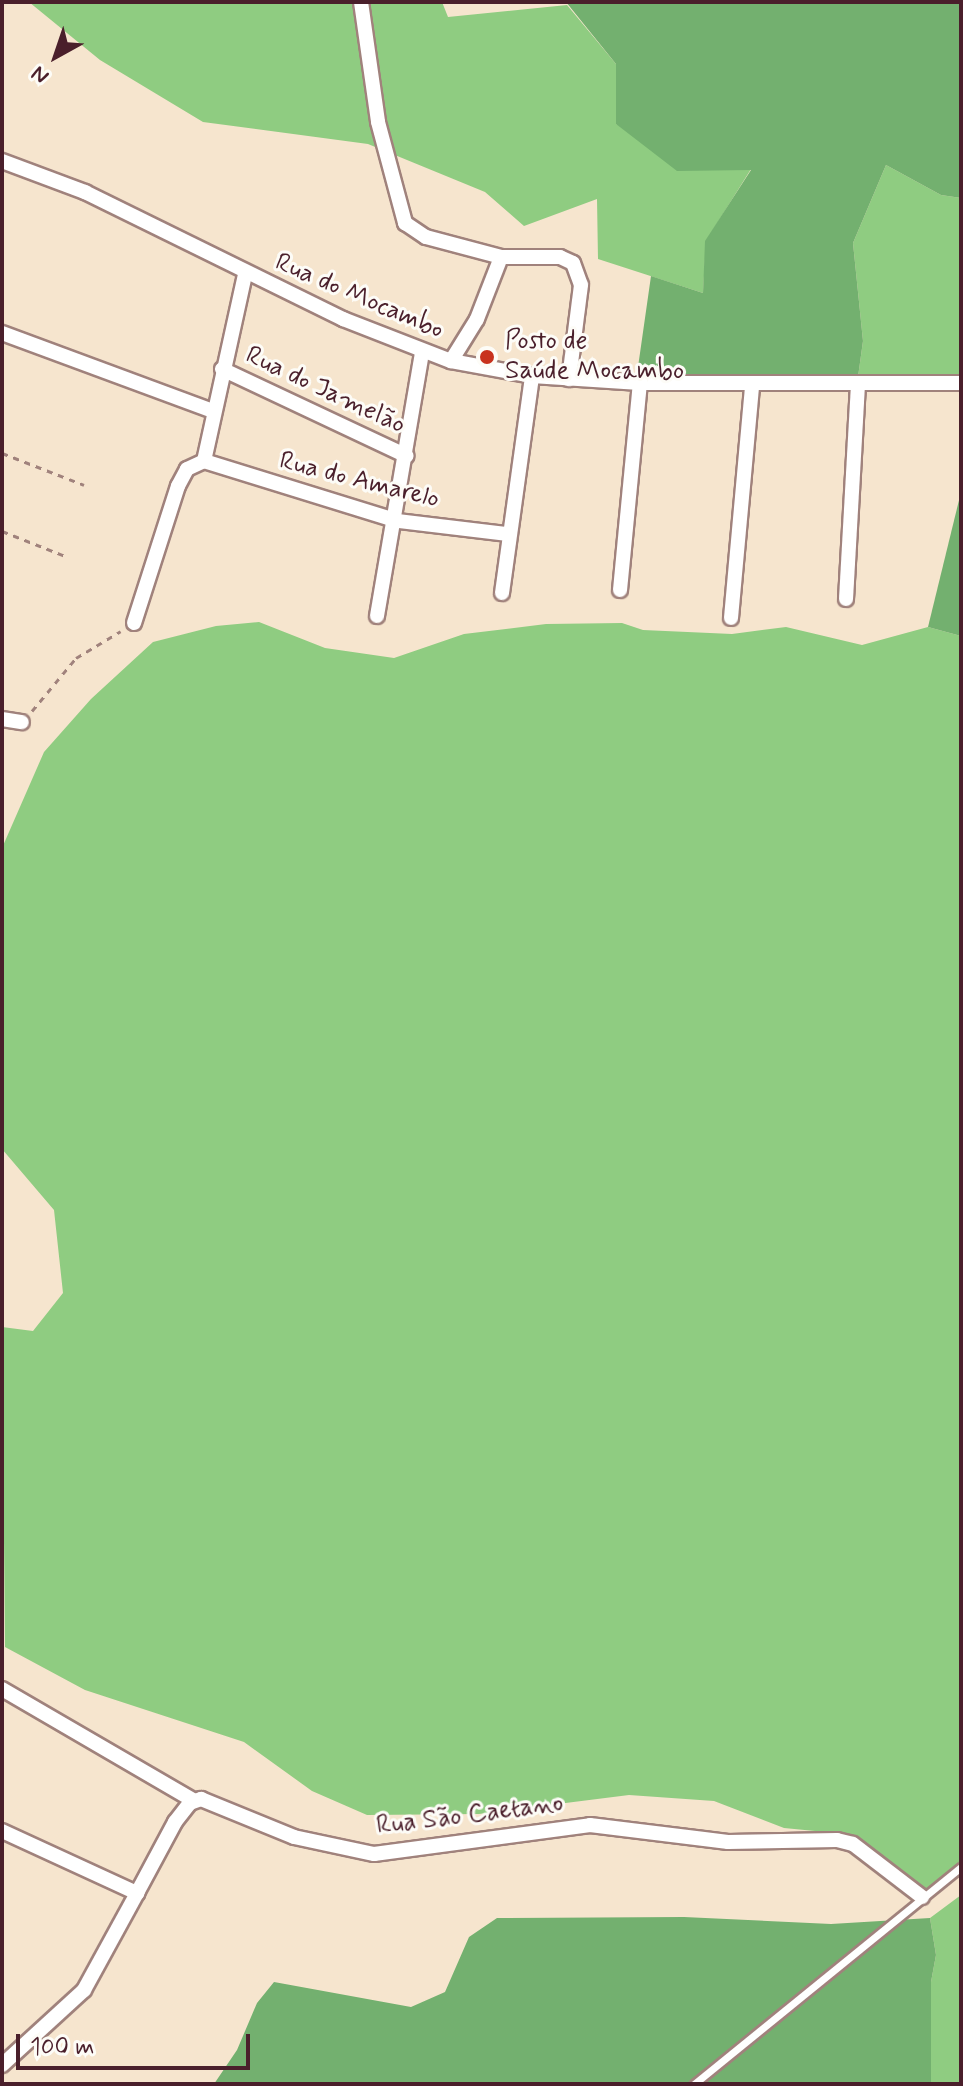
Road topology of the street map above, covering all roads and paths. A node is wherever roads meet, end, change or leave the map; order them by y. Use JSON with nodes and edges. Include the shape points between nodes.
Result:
{"nodes":[{"id":1,"x":361,"y":2,"type":"edge"},
{"id":2,"x":2,"y":161,"type":"edge"},
{"id":3,"x":501,"y":257,"type":"junction"},
{"id":4,"x":245,"y":274,"type":"junction"},
{"id":5,"x":2,"y":333,"type":"edge"},
{"id":6,"x":422,"y":354,"type":"junction"},
{"id":7,"x":451,"y":361,"type":"junction"},
{"id":8,"x":222,"y":369,"type":"junction"},
{"id":9,"x":532,"y":376,"type":"junction"},
{"id":10,"x":569,"y":379,"type":"junction"},
{"id":11,"x":640,"y":383,"type":"junction"},
{"id":12,"x":961,"y":383,"type":"edge"},
{"id":13,"x":752,"y":386,"type":"junction"},
{"id":14,"x":858,"y":386,"type":"junction"},
{"id":15,"x":213,"y":411,"type":"junction"},
{"id":16,"x":2,"y":453,"type":"edge"},
{"id":17,"x":407,"y":456,"type":"junction"},
{"id":18,"x":204,"y":461,"type":"junction"},
{"id":19,"x":84,"y":485,"type":"dead end"},
{"id":20,"x":398,"y":521,"type":"junction"},
{"id":21,"x":2,"y":531,"type":"edge"},
{"id":22,"x":507,"y":534,"type":"junction"},
{"id":23,"x":68,"y":557,"type":"dead end"},
{"id":24,"x":620,"y":590,"type":"dead end"},
{"id":25,"x":502,"y":593,"type":"dead end"},
{"id":26,"x":846,"y":599,"type":"dead end"},
{"id":27,"x":377,"y":616,"type":"dead end"},
{"id":28,"x":731,"y":618,"type":"dead end"},
{"id":29,"x":134,"y":623,"type":"joint"},
{"id":30,"x":2,"y":719,"type":"edge"},
{"id":31,"x":22,"y":722,"type":"joint"},
{"id":32,"x":2,"y":1689,"type":"edge"},
{"id":33,"x":193,"y":1800,"type":"junction"},
{"id":34,"x":2,"y":1831,"type":"edge"},
{"id":35,"x":961,"y":1867,"type":"edge"},
{"id":36,"x":137,"y":1893,"type":"junction"},
{"id":37,"x":922,"y":1897,"type":"junction"},
{"id":38,"x":2,"y":2065,"type":"edge"},
{"id":39,"x":694,"y":2084,"type":"edge"}],
"edges":[{"from":1,"to":3,"type":"street","via":[[378,122],[405,223],[426,237]]},
{"from":2,"to":4,"type":"street","name":"Rua do Mocambo","via":[[85,192]]},
{"from":3,"to":7,"type":"street","via":[[477,319]]},
{"from":3,"to":10,"type":"street","via":[[560,257],[579,270]]},
{"from":4,"to":6,"type":"street","name":"Rua do Mocambo"},
{"from":4,"to":8,"type":"street"},
{"from":5,"to":15,"type":"street"},
{"from":6,"to":7,"type":"street","name":"Rua do Mocambo"},
{"from":6,"to":17,"type":"street"},
{"from":7,"to":9,"type":"street","name":"Rua do Mocambo"},
{"from":8,"to":15,"type":"street"},
{"from":8,"to":17,"type":"street","name":"Rua do Jamelão"},
{"from":9,"to":10,"type":"street","name":"Rua do Mocambo"},
{"from":9,"to":22,"type":"street"},
{"from":10,"to":11,"type":"street","name":"Rua do Mocambo"},
{"from":11,"to":13,"type":"street","name":"Rua do Mocambo"},
{"from":11,"to":24,"type":"street"},
{"from":12,"to":14,"type":"street","name":"Rua do Mocambo"},
{"from":13,"to":14,"type":"street","name":"Rua do Mocambo"},
{"from":13,"to":28,"type":"street"},
{"from":14,"to":26,"type":"street"},
{"from":15,"to":18,"type":"street"},
{"from":16,"to":19,"type":"path"},
{"from":17,"to":20,"type":"street"},
{"from":18,"to":20,"type":"street","name":"Rua do Amarelo"},
{"from":18,"to":29,"type":"street","via":[[181,478]]},
{"from":20,"to":22,"type":"street","name":"Rua do Amarelo"},
{"from":20,"to":27,"type":"street"},
{"from":21,"to":23,"type":"path"},
{"from":22,"to":25,"type":"street"},
{"from":29,"to":31,"type":"path","via":[[76,658]]},
{"from":30,"to":31,"type":"street"},
{"from":32,"to":33,"type":"street","name":"Rua São Caetano"},
{"from":33,"to":36,"type":"street","via":[[175,1822]]},
{"from":33,"to":37,"type":"street","name":"Rua São Caetano","via":[[208,1800],[299,1838],[374,1854],[590,1825],[728,1842],[828,1840],[853,1844]]},
{"from":34,"to":36,"type":"street"},
{"from":35,"to":37,"type":"lane"},
{"from":36,"to":38,"type":"street","via":[[84,1990]]},
{"from":37,"to":39,"type":"lane"}]}
